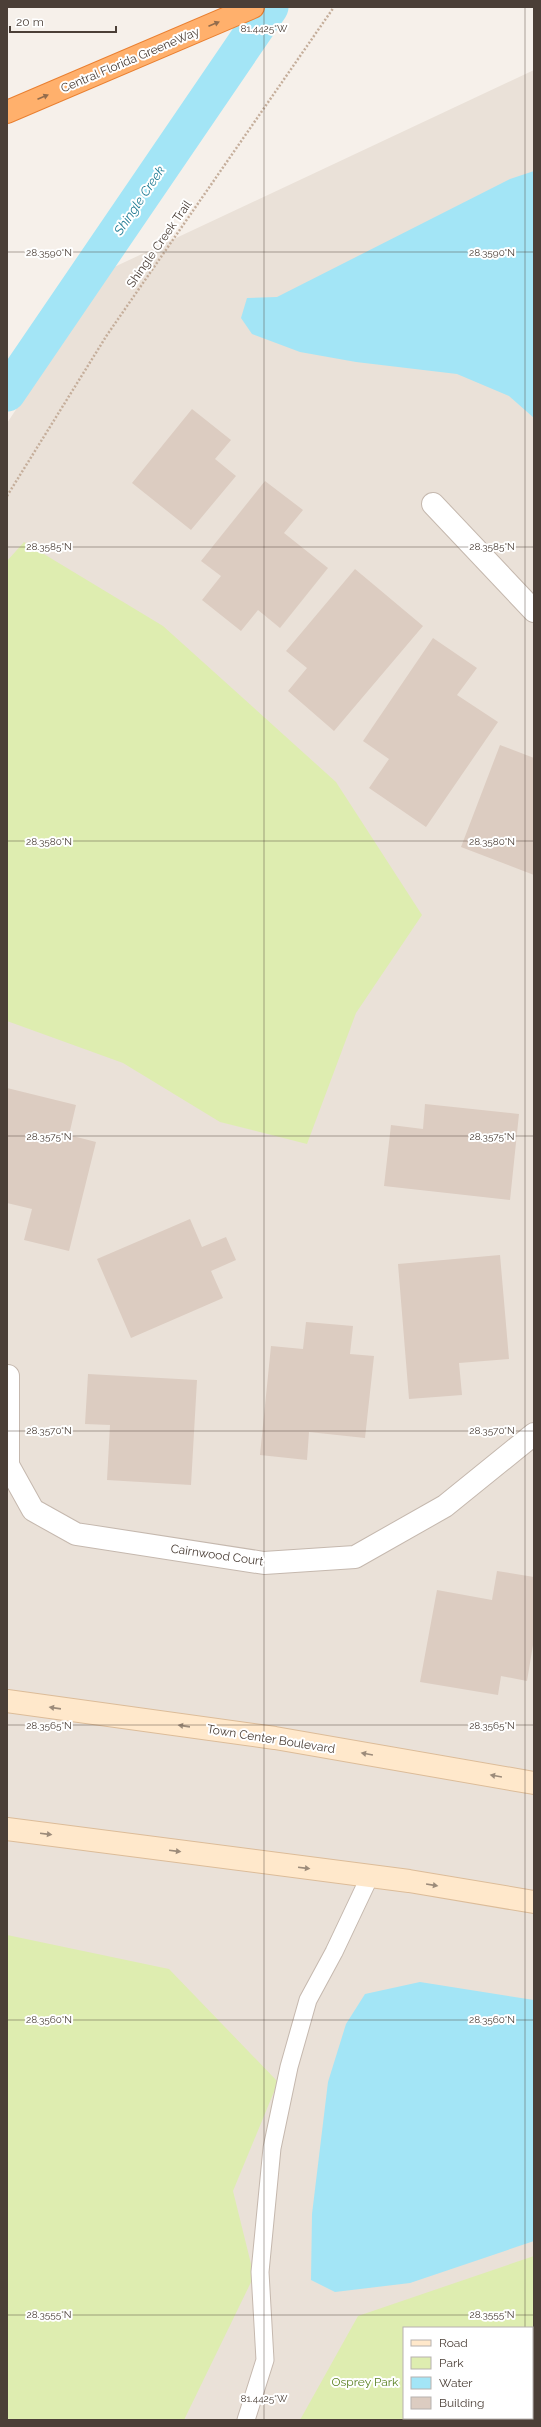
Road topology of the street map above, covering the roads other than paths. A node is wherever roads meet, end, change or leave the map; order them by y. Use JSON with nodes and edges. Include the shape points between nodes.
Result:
{"nodes":[{"id":1,"x":253,"y":7,"type":"edge"},
{"id":2,"x":7,"y":112,"type":"edge"},
{"id":3,"x":433,"y":504,"type":"dead end"},
{"id":4,"x":534,"y":611,"type":"edge"},
{"id":5,"x":8,"y":1376,"type":"dead end"},
{"id":6,"x":534,"y":1434,"type":"edge"},
{"id":7,"x":7,"y":1701,"type":"edge"},
{"id":8,"x":534,"y":1783,"type":"edge"},
{"id":9,"x":7,"y":1829,"type":"edge"},
{"id":10,"x":370,"y":1876,"type":"junction"},
{"id":11,"x":534,"y":1902,"type":"edge"},
{"id":12,"x":246,"y":2420,"type":"edge"}],
"edges":[{"from":2,"to":1,"type":"highway","name":"Central Florida GreeneWay","one_way":true},
{"from":3,"to":4,"type":"street"},
{"from":5,"to":6,"type":"street","name":"Cairnwood Court","via":[[8,1465],[33,1510],[76,1534],[264,1563],[355,1557],[446,1506]]},
{"from":8,"to":7,"type":"street","name":"Town Center Boulevard","one_way":true,"via":[[275,1738]]},
{"from":9,"to":10,"type":"street","one_way":true},
{"from":10,"to":11,"type":"street","one_way":true},
{"from":10,"to":12,"type":"lane","via":[[308,2000],[289,2067],[272,2148],[260,2272],[265,2360]]}]}
